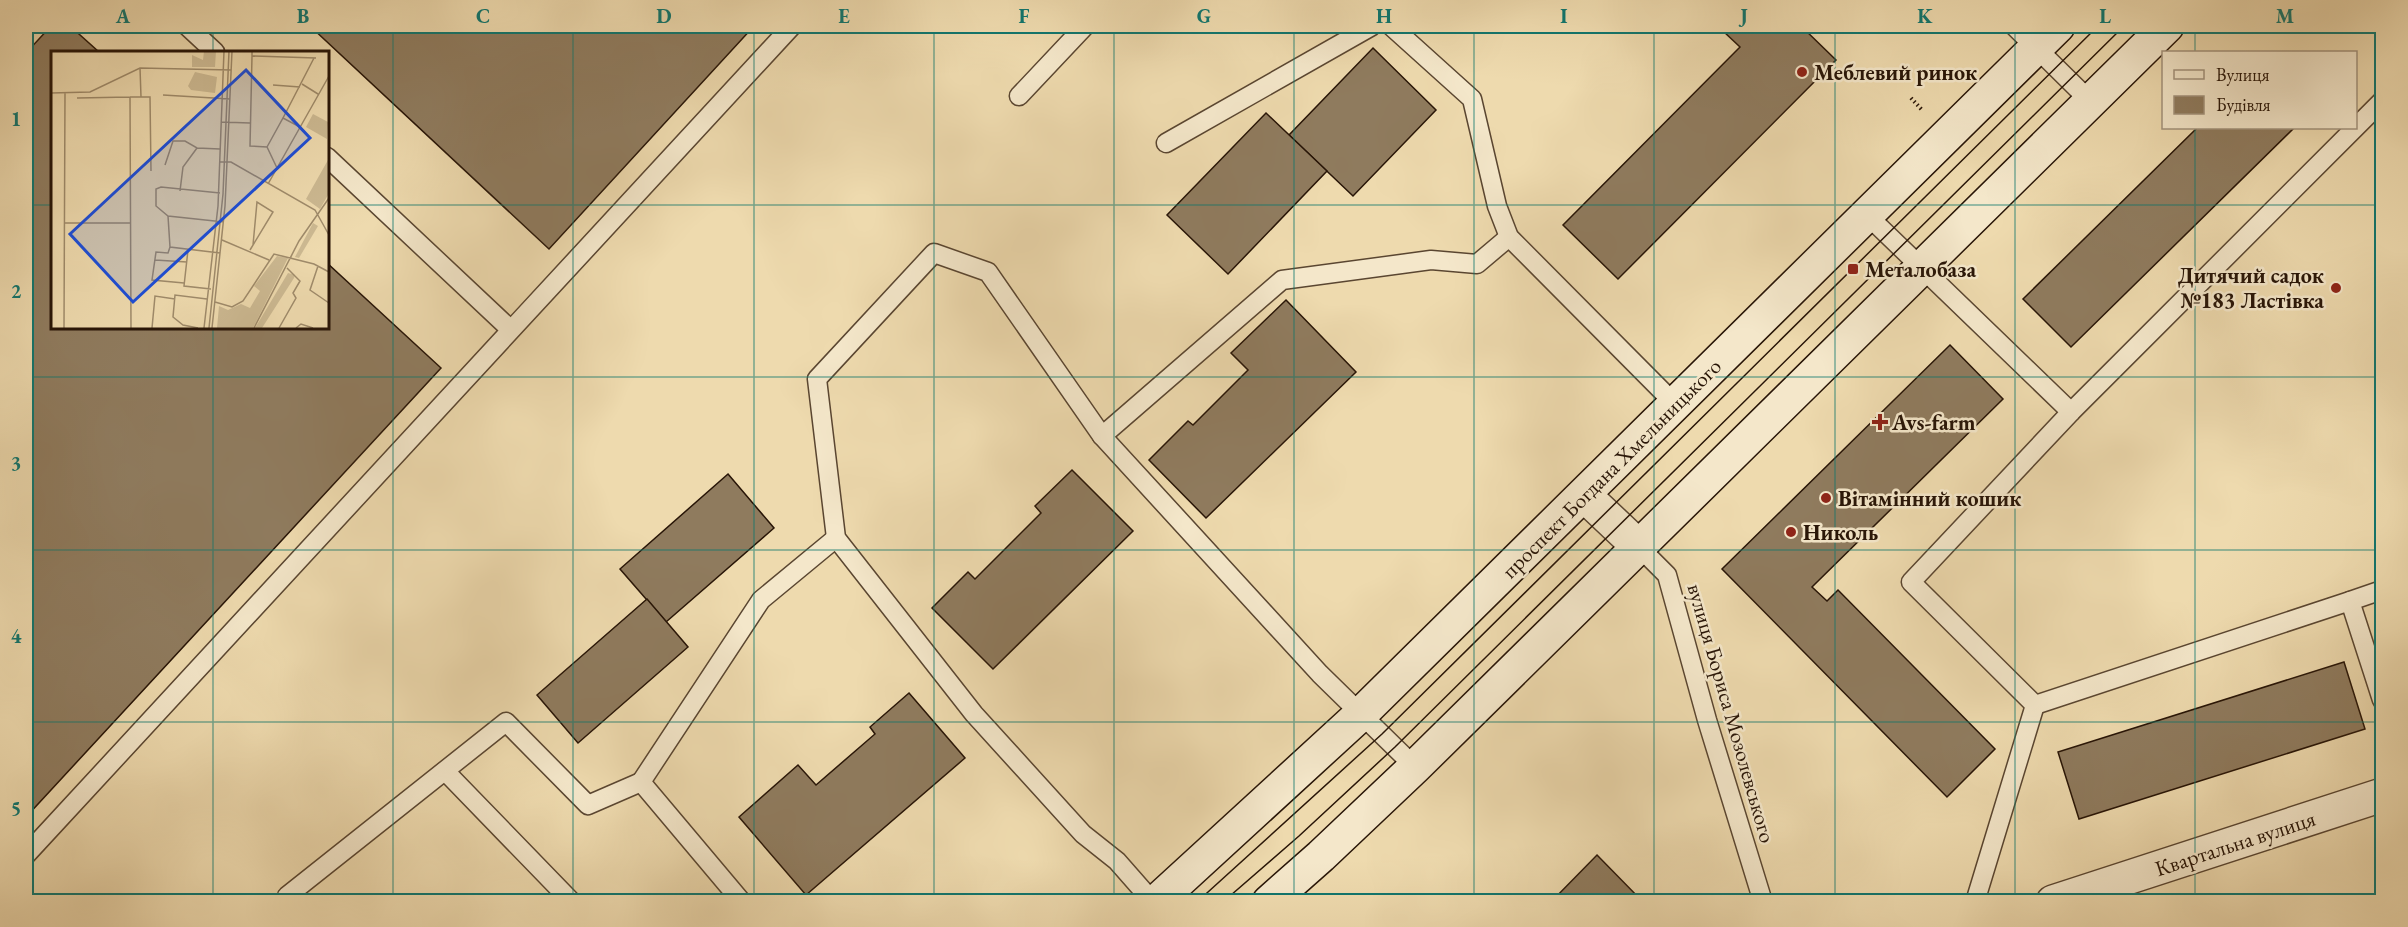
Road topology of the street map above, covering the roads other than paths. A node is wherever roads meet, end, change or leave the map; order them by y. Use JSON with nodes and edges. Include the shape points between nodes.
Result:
{"nodes":[{"id":1,"x":187,"y":26,"type":"edge"},
{"id":2,"x":792,"y":26,"type":"edge"},
{"id":3,"x":1085,"y":26,"type":"edge"},
{"id":4,"x":1372,"y":26,"type":"edge"},
{"id":5,"x":1391,"y":26,"type":"edge"},
{"id":6,"x":2167,"y":26,"type":"edge"},
{"id":7,"x":2036,"y":33,"type":"edge"},
{"id":8,"x":214,"y":51,"type":"edge"},
{"id":9,"x":1019,"y":96,"type":"dead end"},
{"id":10,"x":2090,"y":101,"type":"junction"},
{"id":11,"x":2382,"y":101,"type":"edge"},
{"id":12,"x":2357,"y":126,"type":"edge"},
{"id":13,"x":2354,"y":129,"type":"edge"},
{"id":14,"x":1166,"y":143,"type":"dead end"},
{"id":15,"x":328,"y":158,"type":"edge"},
{"id":16,"x":1867,"y":215,"type":"junction"},
{"id":17,"x":1509,"y":237,"type":"junction"},
{"id":18,"x":1921,"y":267,"type":"junction"},
{"id":19,"x":510,"y":329,"type":"junction"},
{"id":20,"x":1675,"y":404,"type":"junction"},
{"id":21,"x":2071,"y":412,"type":"junction"},
{"id":22,"x":1102,"y":436,"type":"junction"},
{"id":23,"x":1584,"y":495,"type":"junction"},
{"id":24,"x":836,"y":538,"type":"junction"},
{"id":25,"x":1639,"y":547,"type":"junction"},
{"id":26,"x":2382,"y":590,"type":"edge"},
{"id":27,"x":2350,"y":600,"type":"junction"},
{"id":28,"x":2382,"y":700,"type":"edge"},
{"id":29,"x":2035,"y":705,"type":"junction"},
{"id":30,"x":1361,"y":714,"type":"junction"},
{"id":31,"x":1415,"y":767,"type":"junction"},
{"id":32,"x":445,"y":771,"type":"junction"},
{"id":33,"x":641,"y":782,"type":"junction"},
{"id":34,"x":2382,"y":795,"type":"edge"},
{"id":35,"x":26,"y":855,"type":"edge"},
{"id":36,"x":292,"y":902,"type":"edge"},
{"id":37,"x":572,"y":902,"type":"edge"},
{"id":38,"x":742,"y":902,"type":"edge"},
{"id":39,"x":1154,"y":902,"type":"edge"},
{"id":40,"x":1269,"y":902,"type":"edge"},
{"id":41,"x":1763,"y":902,"type":"edge"},
{"id":42,"x":1975,"y":902,"type":"edge"},
{"id":43,"x":2053,"y":902,"type":"edge"}],
"edges":[{"from":1,"to":8,"type":"lane"},
{"from":2,"to":19,"type":"lane"},
{"from":3,"to":9,"type":"lane"},
{"from":4,"to":14,"type":"lane"},
{"from":5,"to":17,"type":"lane","via":[[1472,99],[1497,206]]},
{"from":6,"to":10,"type":"main road"},
{"from":7,"to":10,"type":"lane"},
{"from":7,"to":16,"type":"main road","name":"проспект Богдана Хмельницького"},
{"from":10,"to":18,"type":"main road"},
{"from":11,"to":12,"type":"lane"},
{"from":13,"to":21,"type":"lane"},
{"from":15,"to":19,"type":"lane"},
{"from":16,"to":18,"type":"lane"},
{"from":16,"to":20,"type":"main road","name":"проспект Богдана Хмельницького"},
{"from":17,"to":20,"type":"lane"},
{"from":17,"to":22,"type":"lane","via":[[1477,264],[1431,260],[1282,280]]},
{"from":18,"to":21,"type":"lane"},
{"from":18,"to":25,"type":"main road"},
{"from":19,"to":35,"type":"lane"},
{"from":20,"to":23,"type":"main road","name":"проспект Богдана Хмельницького"},
{"from":21,"to":29,"type":"lane","via":[[1911,582]]},
{"from":22,"to":24,"type":"lane","via":[[988,272],[934,253],[817,379]]},
{"from":22,"to":30,"type":"lane"},
{"from":23,"to":25,"type":"main road"},
{"from":23,"to":30,"type":"main road","name":"проспект Богдана Хмельницького"},
{"from":24,"to":33,"type":"lane","via":[[761,600]]},
{"from":24,"to":39,"type":"lane","via":[[974,714],[1083,834],[1117,861]]},
{"from":25,"to":31,"type":"main road"},
{"from":25,"to":41,"type":"lane","name":"вулиця Бориса Мозолевського","via":[[1667,576]]},
{"from":26,"to":27,"type":"lane"},
{"from":27,"to":28,"type":"lane"},
{"from":27,"to":29,"type":"lane"},
{"from":29,"to":42,"type":"lane"},
{"from":30,"to":31,"type":"lane"},
{"from":30,"to":39,"type":"main road","name":"проспект Богдана Хмельницького"},
{"from":31,"to":40,"type":"main road"},
{"from":32,"to":33,"type":"lane","via":[[506,722],[588,806]]},
{"from":32,"to":36,"type":"lane","via":[[287,896]]},
{"from":32,"to":37,"type":"lane"},
{"from":33,"to":38,"type":"lane"},
{"from":34,"to":43,"type":"main road","name":"Квартальна вулиця"}]}
